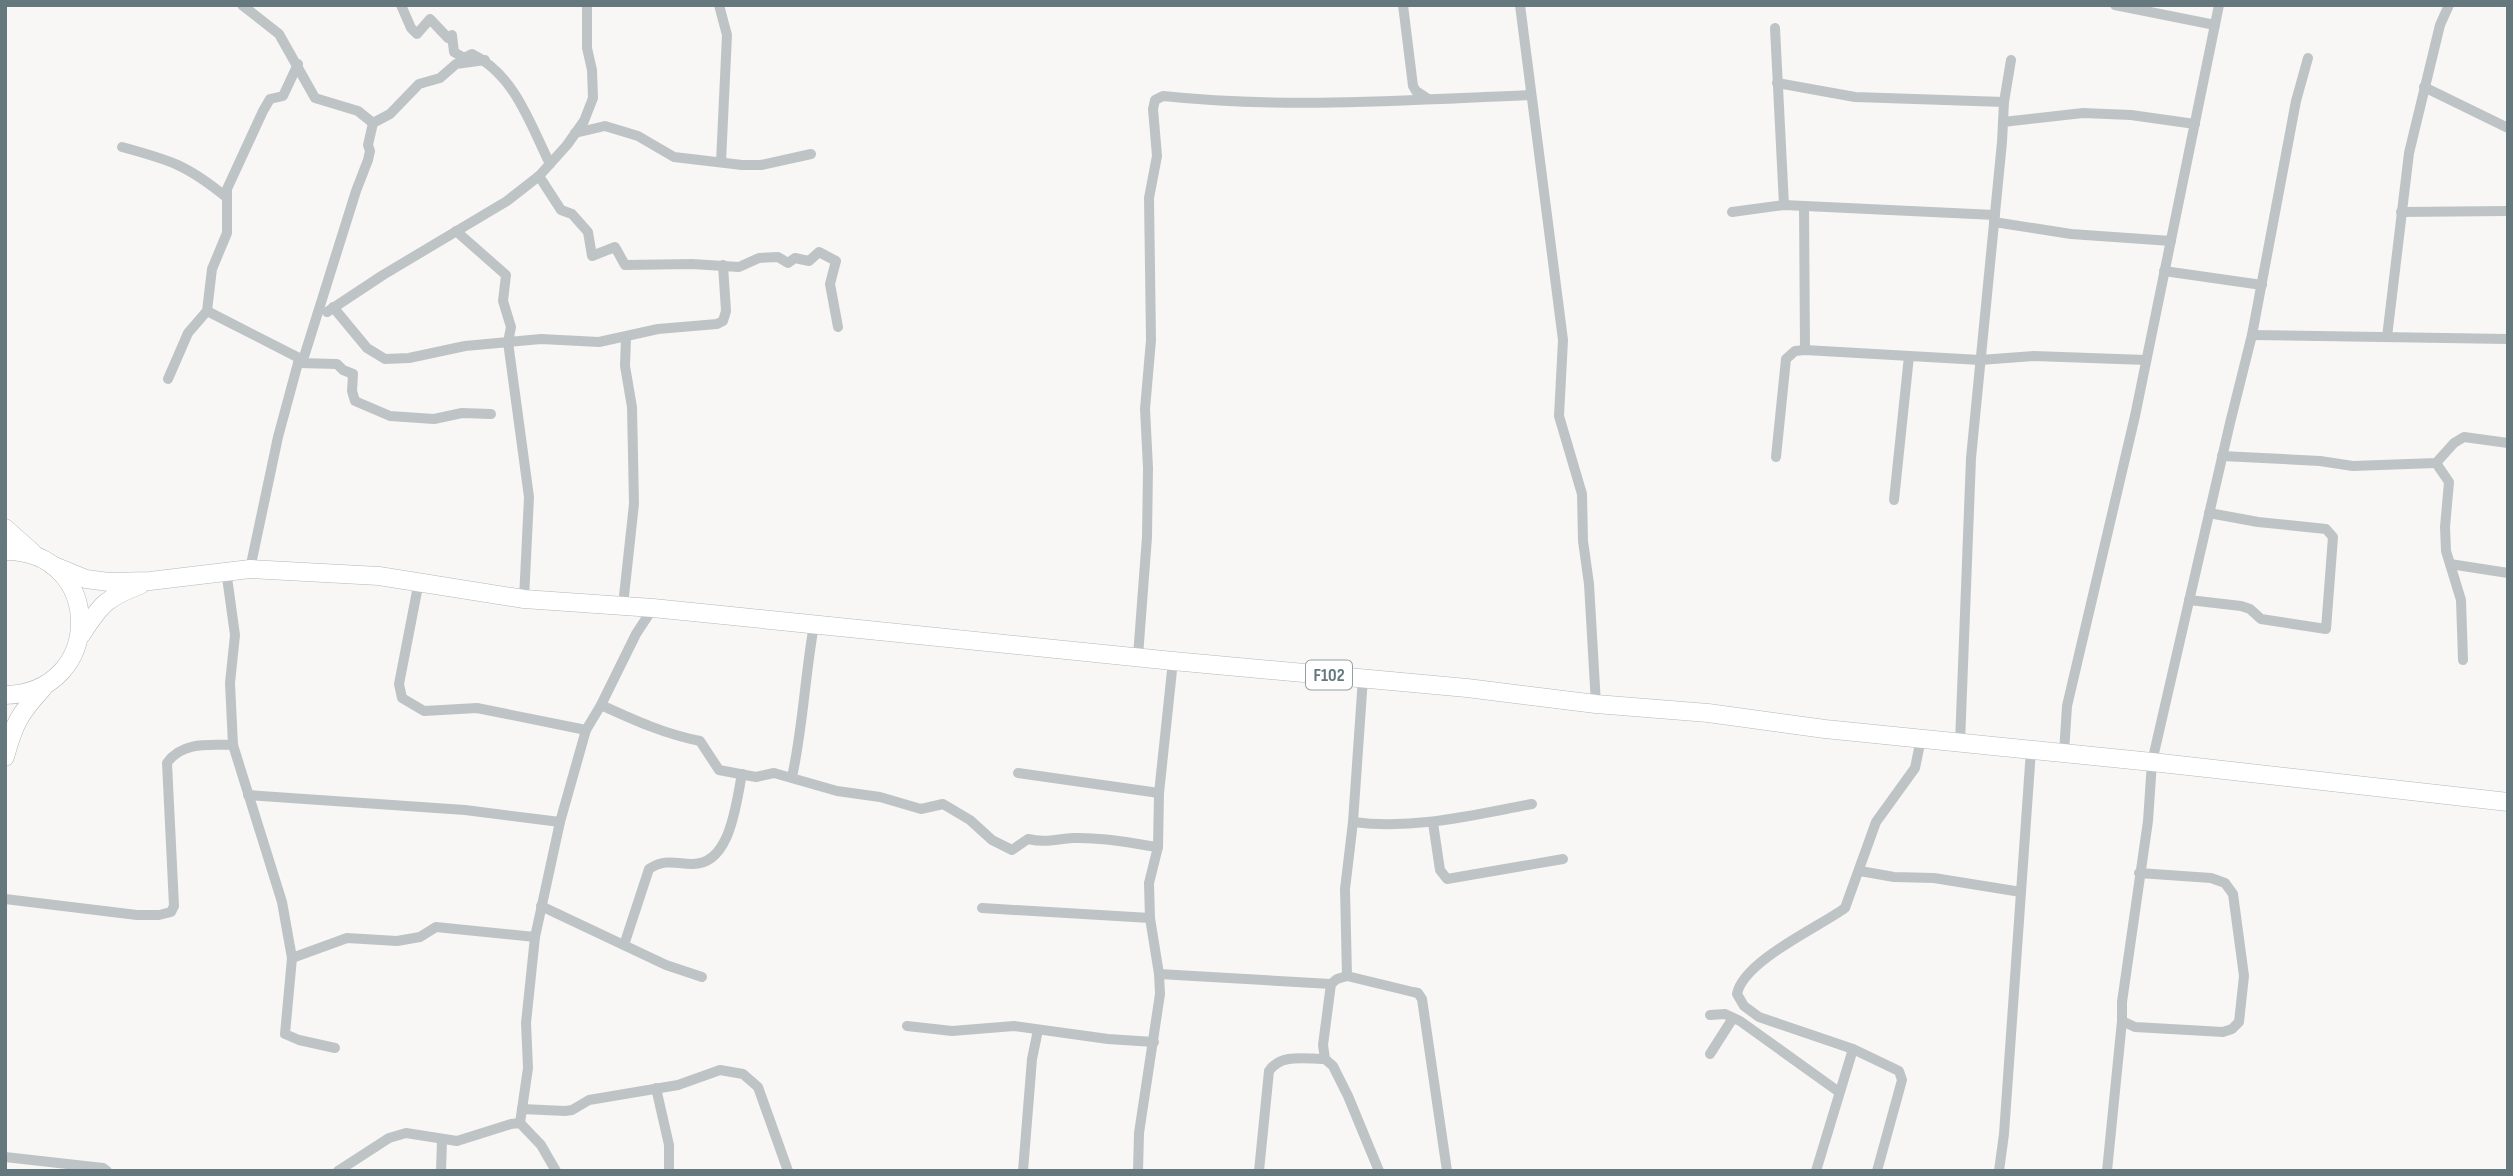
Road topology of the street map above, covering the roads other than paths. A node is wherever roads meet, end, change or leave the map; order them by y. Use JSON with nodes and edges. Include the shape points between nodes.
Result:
{"nodes":[{"id":1,"x":242,"y":5,"type":"edge"},
{"id":2,"x":401,"y":5,"type":"edge"},
{"id":3,"x":587,"y":5,"type":"edge"},
{"id":4,"x":719,"y":5,"type":"edge"},
{"id":5,"x":1403,"y":5,"type":"edge"},
{"id":6,"x":1520,"y":5,"type":"edge"},
{"id":7,"x":2115,"y":5,"type":"edge"},
{"id":8,"x":2219,"y":5,"type":"edge"},
{"id":9,"x":2449,"y":5,"type":"edge"},
{"id":10,"x":2215,"y":25,"type":"junction"},
{"id":11,"x":1775,"y":28,"type":"dead end"},
{"id":12,"x":2308,"y":58,"type":"dead end"},
{"id":13,"x":485,"y":60,"type":"junction"},
{"id":14,"x":2011,"y":60,"type":"dead end"},
{"id":15,"x":298,"y":64,"type":"junction"},
{"id":16,"x":1777,"y":83,"type":"junction"},
{"id":17,"x":2424,"y":87,"type":"junction"},
{"id":18,"x":1530,"y":95,"type":"junction"},
{"id":19,"x":1427,"y":99,"type":"junction"},
{"id":20,"x":2004,"y":102,"type":"junction"},
{"id":21,"x":2003,"y":122,"type":"junction"},
{"id":22,"x":373,"y":123,"type":"junction"},
{"id":23,"x":2195,"y":124,"type":"junction"},
{"id":24,"x":2508,"y":128,"type":"edge"},
{"id":25,"x":576,"y":133,"type":"junction"},
{"id":26,"x":122,"y":147,"type":"dead end"},
{"id":27,"x":811,"y":154,"type":"dead end"},
{"id":28,"x":721,"y":162,"type":"junction"},
{"id":29,"x":550,"y":164,"type":"junction"},
{"id":30,"x":539,"y":176,"type":"junction"},
{"id":31,"x":226,"y":197,"type":"junction"},
{"id":32,"x":1784,"y":205,"type":"junction"},
{"id":33,"x":1804,"y":206,"type":"junction"},
{"id":34,"x":2508,"y":211,"type":"edge"},
{"id":35,"x":1732,"y":212,"type":"dead end"},
{"id":36,"x":2401,"y":212,"type":"junction"},
{"id":37,"x":1994,"y":219,"type":"junction"},
{"id":38,"x":456,"y":231,"type":"junction"},
{"id":39,"x":2171,"y":241,"type":"junction"},
{"id":40,"x":723,"y":265,"type":"junction"},
{"id":41,"x":2165,"y":271,"type":"junction"},
{"id":42,"x":2262,"y":285,"type":"junction"},
{"id":43,"x":333,"y":307,"type":"junction"},
{"id":44,"x":207,"y":312,"type":"junction"},
{"id":45,"x":317,"y":320,"type":"junction"},
{"id":46,"x":838,"y":327,"type":"dead end"},
{"id":47,"x":2252,"y":335,"type":"junction"},
{"id":48,"x":2387,"y":337,"type":"junction"},
{"id":49,"x":626,"y":338,"type":"junction"},
{"id":50,"x":2508,"y":339,"type":"edge"},
{"id":51,"x":508,"y":342,"type":"junction"},
{"id":52,"x":1805,"y":350,"type":"junction"},
{"id":53,"x":1909,"y":356,"type":"junction"},
{"id":54,"x":1980,"y":360,"type":"junction"},
{"id":55,"x":2146,"y":360,"type":"junction"},
{"id":56,"x":301,"y":361,"type":"junction"},
{"id":57,"x":168,"y":379,"type":"dead end"},
{"id":58,"x":492,"y":414,"type":"dead end"},
{"id":59,"x":2508,"y":443,"type":"edge"},
{"id":60,"x":2222,"y":456,"type":"junction"},
{"id":61,"x":1776,"y":457,"type":"dead end"},
{"id":62,"x":2436,"y":463,"type":"junction"},
{"id":63,"x":1894,"y":500,"type":"dead end"},
{"id":64,"x":2209,"y":513,"type":"junction"},
{"id":65,"x":5,"y":528,"type":"edge"},
{"id":66,"x":5,"y":551,"type":"edge"},
{"id":67,"x":45,"y":561,"type":"junction"},
{"id":68,"x":2450,"y":564,"type":"junction"},
{"id":69,"x":250,"y":569,"type":"junction"},
{"id":70,"x":226,"y":570,"type":"junction"},
{"id":71,"x":2508,"y":573,"type":"edge"},
{"id":72,"x":150,"y":581,"type":"junction"},
{"id":73,"x":419,"y":581,"type":"junction"},
{"id":74,"x":524,"y":598,"type":"junction"},
{"id":75,"x":2189,"y":600,"type":"junction"},
{"id":76,"x":623,"y":605,"type":"junction"},
{"id":77,"x":653,"y":608,"type":"junction"},
{"id":78,"x":814,"y":625,"type":"junction"},
{"id":79,"x":80,"y":635,"type":"junction"},
{"id":80,"x":1138,"y":656,"type":"junction"},
{"id":81,"x":2463,"y":660,"type":"dead end"},
{"id":82,"x":1173,"y":661,"type":"junction"},
{"id":83,"x":1363,"y":678,"type":"junction"},
{"id":84,"x":46,"y":685,"type":"junction"},
{"id":85,"x":5,"y":695,"type":"edge"},
{"id":86,"x":1596,"y":704,"type":"junction"},
{"id":87,"x":601,"y":705,"type":"junction"},
{"id":88,"x":586,"y":730,"type":"junction"},
{"id":89,"x":1920,"y":739,"type":"junction"},
{"id":90,"x":1960,"y":743,"type":"junction"},
{"id":91,"x":233,"y":745,"type":"junction"},
{"id":92,"x":2031,"y":750,"type":"junction"},
{"id":93,"x":2064,"y":753,"type":"junction"},
{"id":94,"x":5,"y":757,"type":"edge"},
{"id":95,"x":2151,"y":762,"type":"junction"},
{"id":96,"x":1018,"y":773,"type":"dead end"},
{"id":97,"x":742,"y":774,"type":"junction"},
{"id":98,"x":792,"y":777,"type":"junction"},
{"id":99,"x":1159,"y":793,"type":"junction"},
{"id":100,"x":248,"y":795,"type":"junction"},
{"id":101,"x":2508,"y":802,"type":"edge"},
{"id":102,"x":1532,"y":804,"type":"dead end"},
{"id":103,"x":561,"y":822,"type":"junction"},
{"id":104,"x":1353,"y":822,"type":"junction"},
{"id":105,"x":1433,"y":823,"type":"junction"},
{"id":106,"x":1158,"y":847,"type":"junction"},
{"id":107,"x":1563,"y":859,"type":"dead end"},
{"id":108,"x":1860,"y":871,"type":"junction"},
{"id":109,"x":2139,"y":873,"type":"junction"},
{"id":110,"x":2021,"y":892,"type":"junction"},
{"id":111,"x":5,"y":899,"type":"edge"},
{"id":112,"x":541,"y":905,"type":"junction"},
{"id":113,"x":982,"y":908,"type":"dead end"},
{"id":114,"x":1150,"y":918,"type":"junction"},
{"id":115,"x":535,"y":937,"type":"junction"},
{"id":116,"x":624,"y":944,"type":"junction"},
{"id":117,"x":292,"y":958,"type":"junction"},
{"id":118,"x":1160,"y":974,"type":"junction"},
{"id":119,"x":1348,"y":976,"type":"junction"},
{"id":120,"x":702,"y":977,"type":"dead end"},
{"id":121,"x":1331,"y":984,"type":"junction"},
{"id":122,"x":1710,"y":1015,"type":"dead end"},
{"id":123,"x":1733,"y":1018,"type":"junction"},
{"id":124,"x":2122,"y":1021,"type":"junction"},
{"id":125,"x":907,"y":1026,"type":"dead end"},
{"id":126,"x":1038,"y":1030,"type":"junction"},
{"id":127,"x":1154,"y":1042,"type":"junction"},
{"id":128,"x":335,"y":1048,"type":"dead end"},
{"id":129,"x":1853,"y":1049,"type":"junction"},
{"id":130,"x":1710,"y":1054,"type":"dead end"},
{"id":131,"x":1325,"y":1059,"type":"junction"},
{"id":132,"x":656,"y":1088,"type":"junction"},
{"id":133,"x":1839,"y":1092,"type":"junction"},
{"id":134,"x":522,"y":1109,"type":"junction"},
{"id":135,"x":520,"y":1123,"type":"junction"},
{"id":136,"x":442,"y":1140,"type":"junction"},
{"id":137,"x":5,"y":1157,"type":"edge"},
{"id":138,"x":351,"y":1167,"type":"edge"},
{"id":139,"x":107,"y":1171,"type":"edge"},
{"id":140,"x":338,"y":1171,"type":"edge"},
{"id":141,"x":441,"y":1171,"type":"edge"},
{"id":142,"x":556,"y":1171,"type":"edge"},
{"id":143,"x":669,"y":1171,"type":"edge"},
{"id":144,"x":788,"y":1171,"type":"edge"},
{"id":145,"x":1023,"y":1171,"type":"edge"},
{"id":146,"x":1138,"y":1171,"type":"edge"},
{"id":147,"x":1259,"y":1171,"type":"edge"},
{"id":148,"x":1379,"y":1171,"type":"edge"},
{"id":149,"x":1447,"y":1171,"type":"edge"},
{"id":150,"x":1816,"y":1171,"type":"edge"},
{"id":151,"x":1877,"y":1171,"type":"edge"},
{"id":152,"x":1999,"y":1171,"type":"edge"},
{"id":153,"x":2107,"y":1171,"type":"edge"}],
"edges":[{"from":1,"to":15,"type":"street","via":[[279,34]]},
{"from":2,"to":13,"type":"street","via":[[417,34],[430,19],[448,38],[452,35],[454,52]]},
{"from":3,"to":25,"type":"street","via":[[593,98]]},
{"from":4,"to":28,"type":"street","via":[[727,35]]},
{"from":5,"to":19,"type":"street","via":[[1413,86]]},
{"from":6,"to":18,"type":"street"},
{"from":7,"to":10,"type":"street"},
{"from":8,"to":10,"type":"street"},
{"from":9,"to":17,"type":"street"},
{"from":10,"to":23,"type":"street"},
{"from":11,"to":16,"type":"street"},
{"from":12,"to":42,"type":"street"},
{"from":13,"to":22,"type":"street","via":[[456,64],[440,78],[419,84],[390,114]]},
{"from":13,"to":29,"type":"street","via":[[518,98]]},
{"from":14,"to":20,"type":"street"},
{"from":15,"to":22,"type":"street","via":[[315,98],[358,111]]},
{"from":15,"to":31,"type":"street","via":[[283,96],[270,99],[263,111]]},
{"from":16,"to":20,"type":"street","via":[[1855,97]]},
{"from":16,"to":32,"type":"street"},
{"from":17,"to":24,"type":"street"},
{"from":17,"to":36,"type":"street"},
{"from":18,"to":19,"type":"street"},
{"from":18,"to":86,"type":"street","via":[[1563,340],[1559,416],[1582,494]]},
{"from":19,"to":80,"type":"street","via":[[1228,102],[1163,96],[1155,100],[1157,156],[1149,198],[1151,340],[1145,409],[1147,537]]},
{"from":20,"to":21,"type":"street"},
{"from":21,"to":23,"type":"street","via":[[2083,113]]},
{"from":21,"to":37,"type":"street"},
{"from":22,"to":45,"type":"street","via":[[368,160]]},
{"from":23,"to":39,"type":"street"},
{"from":25,"to":28,"type":"street","via":[[605,126],[638,136],[674,157]]},
{"from":25,"to":29,"type":"street"},
{"from":26,"to":31,"type":"street","via":[[170,160],[198,174]]},
{"from":27,"to":28,"type":"street","via":[[761,165]]},
{"from":29,"to":30,"type":"street"},
{"from":30,"to":38,"type":"street"},
{"from":30,"to":40,"type":"street","via":[[561,210],[572,214],[588,232],[592,256],[615,247],[625,265]]},
{"from":31,"to":44,"type":"street","via":[[228,233],[212,269]]},
{"from":32,"to":33,"type":"street"},
{"from":32,"to":35,"type":"street"},
{"from":33,"to":37,"type":"street"},
{"from":33,"to":52,"type":"street"},
{"from":34,"to":36,"type":"street"},
{"from":36,"to":48,"type":"street"},
{"from":37,"to":39,"type":"street","via":[[2071,234]]},
{"from":37,"to":54,"type":"street"},
{"from":38,"to":43,"type":"street"},
{"from":38,"to":51,"type":"street","via":[[506,275],[503,302],[511,327]]},
{"from":39,"to":41,"type":"street"},
{"from":40,"to":46,"type":"street","via":[[739,267],[759,258],[778,257],[788,263],[795,258],[809,261],[819,252],[836,261],[830,284]]},
{"from":40,"to":49,"type":"street","via":[[723,321]]},
{"from":41,"to":42,"type":"street"},
{"from":41,"to":55,"type":"street"},
{"from":42,"to":47,"type":"street"},
{"from":43,"to":45,"type":"street"},
{"from":43,"to":51,"type":"street","via":[[368,348],[386,359]]},
{"from":44,"to":56,"type":"street"},
{"from":44,"to":57,"type":"street","via":[[188,333]]},
{"from":45,"to":56,"type":"street"},
{"from":47,"to":48,"type":"street"},
{"from":47,"to":60,"type":"street"},
{"from":48,"to":50,"type":"street"},
{"from":49,"to":51,"type":"street"},
{"from":49,"to":76,"type":"street","via":[[635,504]]},
{"from":51,"to":74,"type":"street","via":[[529,497]]},
{"from":52,"to":53,"type":"street"},
{"from":52,"to":61,"type":"street","via":[[1786,359]]},
{"from":53,"to":54,"type":"street"},
{"from":53,"to":63,"type":"street"},
{"from":54,"to":55,"type":"street","via":[[2034,356]]},
{"from":54,"to":90,"type":"street","via":[[1970,458]]},
{"from":55,"to":93,"type":"street","via":[[2067,706]]},
{"from":56,"to":58,"type":"street","via":[[337,364],[354,374],[355,401],[390,416],[435,419]]},
{"from":56,"to":69,"type":"street","via":[[278,437]]},
{"from":59,"to":62,"type":"street","via":[[2464,438]]},
{"from":60,"to":62,"type":"street","via":[[2353,466]]},
{"from":60,"to":64,"type":"street"},
{"from":62,"to":68,"type":"street","via":[[2449,482],[2445,527]]},
{"from":64,"to":75,"type":"street"},
{"from":64,"to":75,"type":"street","via":[[2330,532],[2326,629],[2261,619],[2241,606]]},
{"from":65,"to":67,"type":"main road"},
{"from":66,"to":67,"type":"main road"},
{"from":67,"to":72,"type":"main road","number":"F102","via":[[100,581]]},
{"from":67,"to":79,"type":"main road","via":[[66,579],[76,596]]},
{"from":68,"to":71,"type":"street"},
{"from":68,"to":81,"type":"street","via":[[2463,612]]},
{"from":69,"to":70,"type":"main road","number":"F102"},
{"from":69,"to":73,"type":"main road","number":"F102"},
{"from":70,"to":72,"type":"main road","number":"F102"},
{"from":70,"to":91,"type":"street","via":[[235,635],[230,683]]},
{"from":72,"to":79,"type":"main road","number":"F102","via":[[108,599]]},
{"from":73,"to":74,"type":"main road","number":"F102"},
{"from":73,"to":88,"type":"street","via":[[399,684],[402,698],[424,711],[477,708]]},
{"from":74,"to":76,"type":"main road","number":"F102"},
{"from":75,"to":95,"type":"street"},
{"from":76,"to":77,"type":"main road","number":"F102"},
{"from":77,"to":78,"type":"main road","number":"F102"},
{"from":77,"to":87,"type":"street"},
{"from":78,"to":80,"type":"main road","number":"F102"},
{"from":78,"to":98,"type":"street"},
{"from":79,"to":84,"type":"main road","via":[[74,655]]},
{"from":80,"to":82,"type":"main road","number":"F102"},
{"from":82,"to":83,"type":"main road","number":"F102"},
{"from":82,"to":99,"type":"street"},
{"from":83,"to":86,"type":"main road","number":"F102"},
{"from":83,"to":104,"type":"street"},
{"from":84,"to":85,"type":"main road"},
{"from":84,"to":94,"type":"main road","via":[[20,714]]},
{"from":86,"to":89,"type":"main road","number":"F102"},
{"from":87,"to":88,"type":"street"},
{"from":87,"to":97,"type":"street","via":[[650,728],[699,741],[719,770]]},
{"from":88,"to":103,"type":"street"},
{"from":89,"to":90,"type":"main road","number":"F102"},
{"from":89,"to":108,"type":"street","via":[[1915,768],[1876,822]]},
{"from":90,"to":92,"type":"main road","number":"F102"},
{"from":91,"to":100,"type":"street"},
{"from":91,"to":111,"type":"street","via":[[188,746],[167,763],[171,912],[137,915]]},
{"from":92,"to":93,"type":"main road","number":"F102"},
{"from":92,"to":110,"type":"street"},
{"from":93,"to":95,"type":"main road","number":"F102"},
{"from":95,"to":101,"type":"main road","number":"F102"},
{"from":95,"to":109,"type":"street"},
{"from":96,"to":99,"type":"street"},
{"from":97,"to":98,"type":"street"},
{"from":97,"to":116,"type":"street","via":[[731,824],[720,849],[705,862],[671,861],[649,869]]},
{"from":98,"to":106,"type":"street","via":[[920,809],[943,804],[1012,850],[1028,839],[1073,838]]},
{"from":99,"to":106,"type":"street"},
{"from":100,"to":103,"type":"street","via":[[465,810]]},
{"from":100,"to":117,"type":"street","via":[[282,902]]},
{"from":102,"to":105,"type":"street"},
{"from":103,"to":112,"type":"street"},
{"from":104,"to":105,"type":"street"},
{"from":104,"to":119,"type":"street","via":[[1345,890]]},
{"from":105,"to":107,"type":"street","via":[[1440,870],[1447,878]]},
{"from":106,"to":114,"type":"street","via":[[1149,883]]},
{"from":108,"to":110,"type":"street"},
{"from":108,"to":129,"type":"street","via":[[1845,908],[1757,966],[1737,994],[1759,1017]]},
{"from":109,"to":124,"type":"street"},
{"from":109,"to":124,"type":"street","via":[[2225,883],[2233,894],[2243,997],[2239,1022],[2223,1032],[2135,1027]]},
{"from":110,"to":152,"type":"street"},
{"from":112,"to":115,"type":"street"},
{"from":112,"to":116,"type":"street"},
{"from":113,"to":114,"type":"street"},
{"from":114,"to":118,"type":"street"},
{"from":115,"to":117,"type":"street","via":[[436,927],[420,937],[397,941],[347,939]]},
{"from":115,"to":134,"type":"street"},
{"from":116,"to":120,"type":"street"},
{"from":117,"to":128,"type":"street","via":[[285,1034]]},
{"from":118,"to":121,"type":"street"},
{"from":118,"to":127,"type":"street"},
{"from":119,"to":121,"type":"street"},
{"from":119,"to":149,"type":"street","via":[[1413,992],[1422,999]]},
{"from":121,"to":131,"type":"street","via":[[1322,1045]]},
{"from":122,"to":123,"type":"street"},
{"from":123,"to":130,"type":"street"},
{"from":123,"to":133,"type":"street"},
{"from":124,"to":153,"type":"street"},
{"from":125,"to":126,"type":"street","via":[[952,1031],[1014,1026]]},
{"from":126,"to":127,"type":"street"},
{"from":126,"to":145,"type":"street"},
{"from":127,"to":146,"type":"street","via":[[1139,1133]]},
{"from":129,"to":133,"type":"street"},
{"from":129,"to":151,"type":"street","via":[[1891,1065],[1902,1080]]},
{"from":131,"to":147,"type":"street","via":[[1282,1060],[1269,1071]]},
{"from":131,"to":148,"type":"street","via":[[1348,1096]]},
{"from":132,"to":134,"type":"street","via":[[601,1096],[565,1111]]},
{"from":132,"to":143,"type":"street","via":[[670,1144]]},
{"from":132,"to":144,"type":"street","via":[[720,1070],[743,1074],[758,1087]]},
{"from":133,"to":150,"type":"street"},
{"from":134,"to":135,"type":"street"},
{"from":135,"to":136,"type":"street","via":[[457,1141]]},
{"from":135,"to":142,"type":"street","via":[[541,1145]]},
{"from":136,"to":138,"type":"street","via":[[406,1133],[388,1138]]},
{"from":136,"to":141,"type":"street"},
{"from":137,"to":139,"type":"street"},
{"from":138,"to":140,"type":"street"}]}
